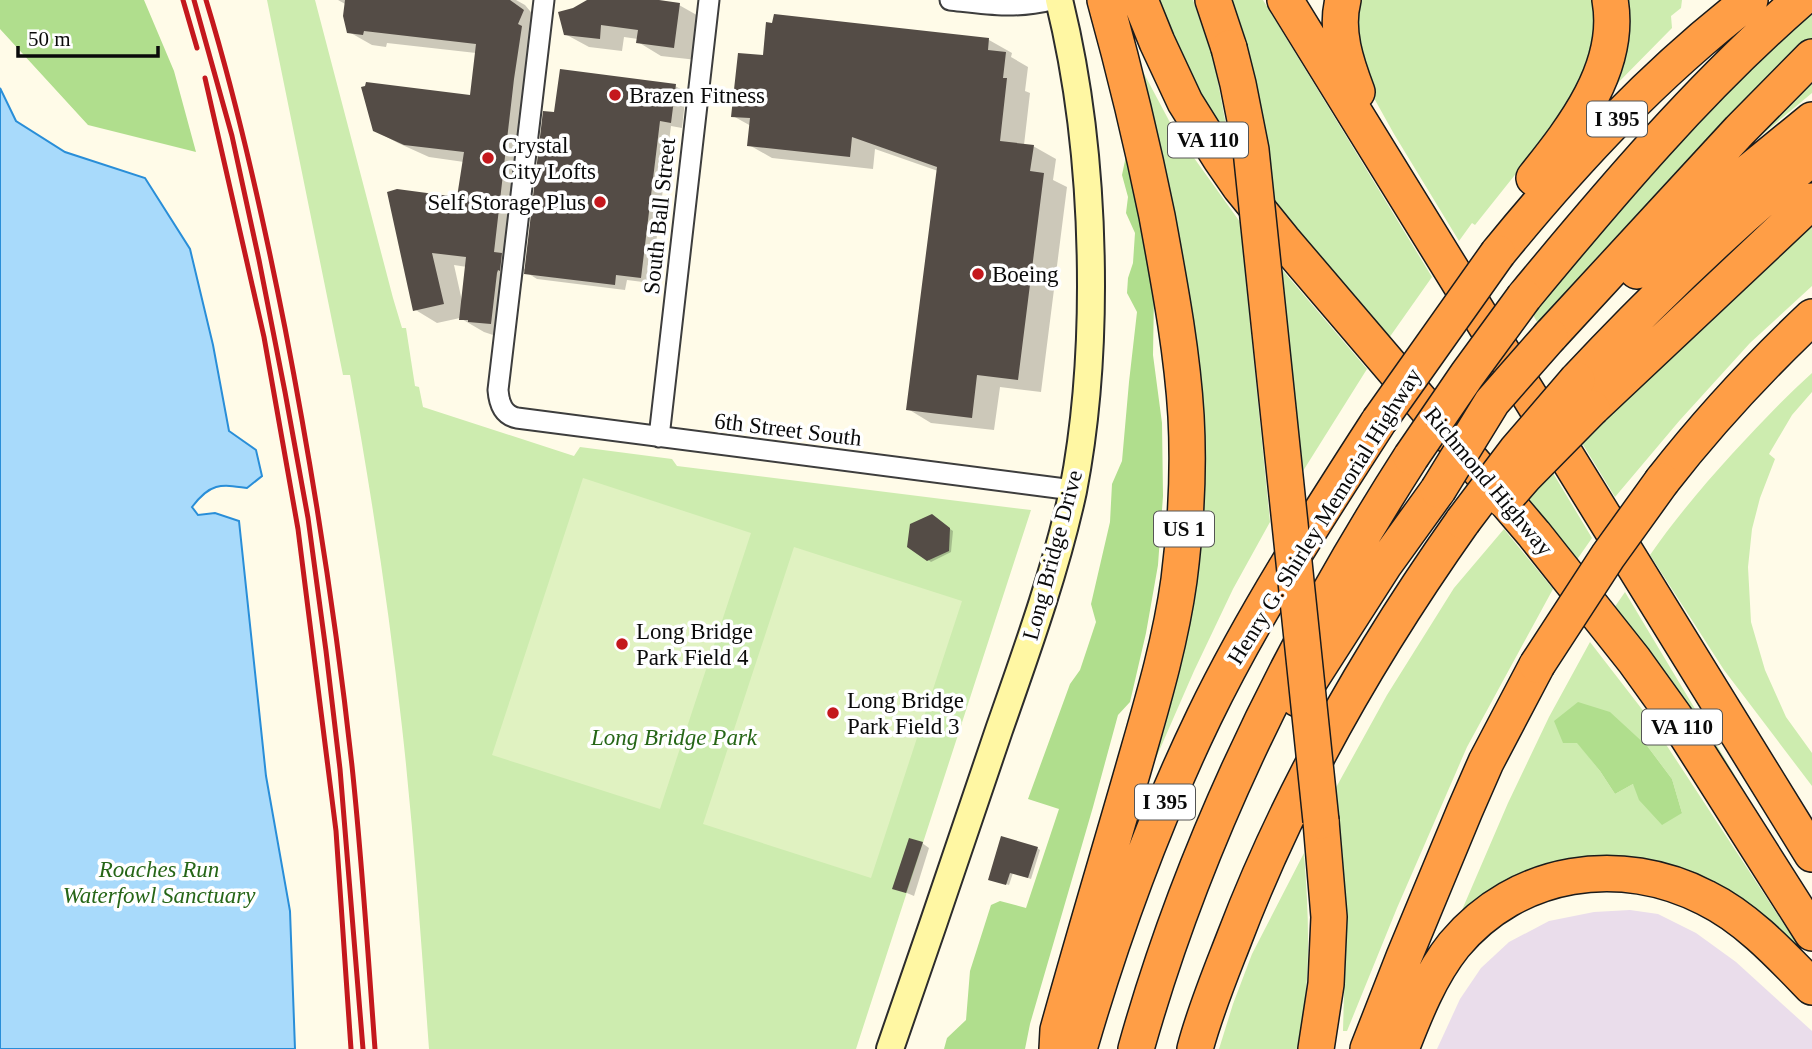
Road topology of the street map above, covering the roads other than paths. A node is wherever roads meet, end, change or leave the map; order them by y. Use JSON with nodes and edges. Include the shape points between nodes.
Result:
{"nodes":[{"id":1,"x":544,"y":0,"type":"edge"},
{"id":2,"x":709,"y":0,"type":"edge"},
{"id":3,"x":950,"y":0,"type":"edge"},
{"id":4,"x":1051,"y":0,"type":"edge"},
{"id":5,"x":1059,"y":0,"type":"edge"},
{"id":6,"x":1105,"y":0,"type":"edge"},
{"id":7,"x":1140,"y":0,"type":"edge"},
{"id":8,"x":1213,"y":0,"type":"edge"},
{"id":9,"x":1285,"y":0,"type":"edge"},
{"id":10,"x":1343,"y":0,"type":"edge"},
{"id":11,"x":1610,"y":0,"type":"edge"},
{"id":12,"x":1750,"y":0,"type":"edge"},
{"id":13,"x":1800,"y":0,"type":"edge"},
{"id":14,"x":1812,"y":57,"type":"edge"},
{"id":15,"x":1812,"y":120,"type":"edge"},
{"id":16,"x":1383,"y":157,"type":"junction"},
{"id":17,"x":1812,"y":158,"type":"edge"},
{"id":18,"x":1812,"y":201,"type":"edge"},
{"id":19,"x":1499,"y":253,"type":"junction"},
{"id":20,"x":1812,"y":317,"type":"edge"},
{"id":21,"x":1555,"y":343,"type":"junction"},
{"id":22,"x":1812,"y":347,"type":"edge"},
{"id":23,"x":1585,"y":394,"type":"junction"},
{"id":24,"x":659,"y":437,"type":"junction"},
{"id":25,"x":1662,"y":481,"type":"junction"},
{"id":26,"x":1073,"y":490,"type":"junction"},
{"id":27,"x":1676,"y":633,"type":"junction"},
{"id":28,"x":1812,"y":810,"type":"edge"},
{"id":29,"x":1812,"y":854,"type":"edge"},
{"id":30,"x":1812,"y":933,"type":"edge"},
{"id":31,"x":1812,"y":987,"type":"edge"},
{"id":32,"x":890,"y":1049,"type":"edge"},
{"id":33,"x":1056,"y":1049,"type":"edge"},
{"id":34,"x":1079,"y":1049,"type":"edge"},
{"id":35,"x":1136,"y":1049,"type":"edge"},
{"id":36,"x":1151,"y":1049,"type":"edge"},
{"id":37,"x":1195,"y":1049,"type":"edge"},
{"id":38,"x":1316,"y":1049,"type":"edge"},
{"id":39,"x":1368,"y":1049,"type":"edge"},
{"id":40,"x":1401,"y":1049,"type":"edge"}],
"edges":[{"from":1,"to":24,"type":"street","name":"6th Street South","via":[[498,390],[501,406],[517,418]]},
{"from":2,"to":24,"type":"street","name":"South Ball Street"},
{"from":3,"to":4,"type":"street","via":[[1023,6]]},
{"from":5,"to":26,"type":"street","name":"Long Bridge Drive","via":[[1078,96],[1091,234],[1087,396]]},
{"from":6,"to":33,"type":"highway","number":"US 1","via":[[1144,150],[1172,299],[1186,414],[1185,515],[1165,653]]},
{"from":7,"to":30,"type":"highway","name":"Richmond Highway","number":"VA 110","via":[[1185,102],[1240,187],[1534,534],[1634,660]]},
{"from":8,"to":38,"type":"highway","bridge":true,"via":[[1229,48],[1251,150],[1324,852],[1329,917],[1326,984]]},
{"from":9,"to":16,"type":"highway","number":"VA 110"},
{"from":10,"to":16,"type":"highway","via":[[1340,23],[1345,57]]},
{"from":11,"to":19,"type":"highway","via":[[1612,28],[1600,78],[1558,147],[1523,191]]},
{"from":12,"to":19,"type":"highway","name":"Henry G. Shirley Memorial Highway","number":"I 395","via":[[1634,102],[1563,176]]},
{"from":13,"to":35,"type":"highway","bridge":true,"via":[[1658,140],[1586,222],[1467,374],[1377,510],[1318,612],[1246,753],[1184,900]]},
{"from":14,"to":21,"type":"highway","via":[[1740,130]]},
{"from":15,"to":21,"type":"highway","via":[[1703,209]]},
{"from":16,"to":27,"type":"highway","number":"VA 110"},
{"from":17,"to":23,"type":"highway","via":[[1654,299]]},
{"from":18,"to":23,"type":"highway"},
{"from":19,"to":34,"type":"highway","name":"Henry G. Shirley Memorial Highway","number":"I 395","bridge":true,"via":[[1379,421],[1285,570],[1205,716],[1138,868]]},
{"from":20,"to":25,"type":"highway","via":[[1721,409]]},
{"from":21,"to":36,"type":"highway","bridge":true,"via":[[1492,402],[1438,490],[1356,607],[1271,746],[1207,886]]},
{"from":22,"to":25,"type":"highway","via":[[1746,413]]},
{"from":23,"to":37,"type":"highway","bridge":true,"via":[[1524,477],[1470,527],[1417,614],[1352,692],[1251,894]]},
{"from":24,"to":26,"type":"street","name":"6th Street South"},
{"from":25,"to":39,"type":"highway","bridge":true,"via":[[1537,666],[1486,762]]},
{"from":26,"to":32,"type":"street","name":"Long Bridge Drive","via":[[1042,603]]},
{"from":27,"to":28,"type":"highway"},
{"from":27,"to":29,"type":"highway","number":"VA 110"},
{"from":31,"to":40,"type":"highway","via":[[1768,944],[1708,898],[1647,876],[1574,876],[1510,898],[1465,933],[1431,980]]}]}
